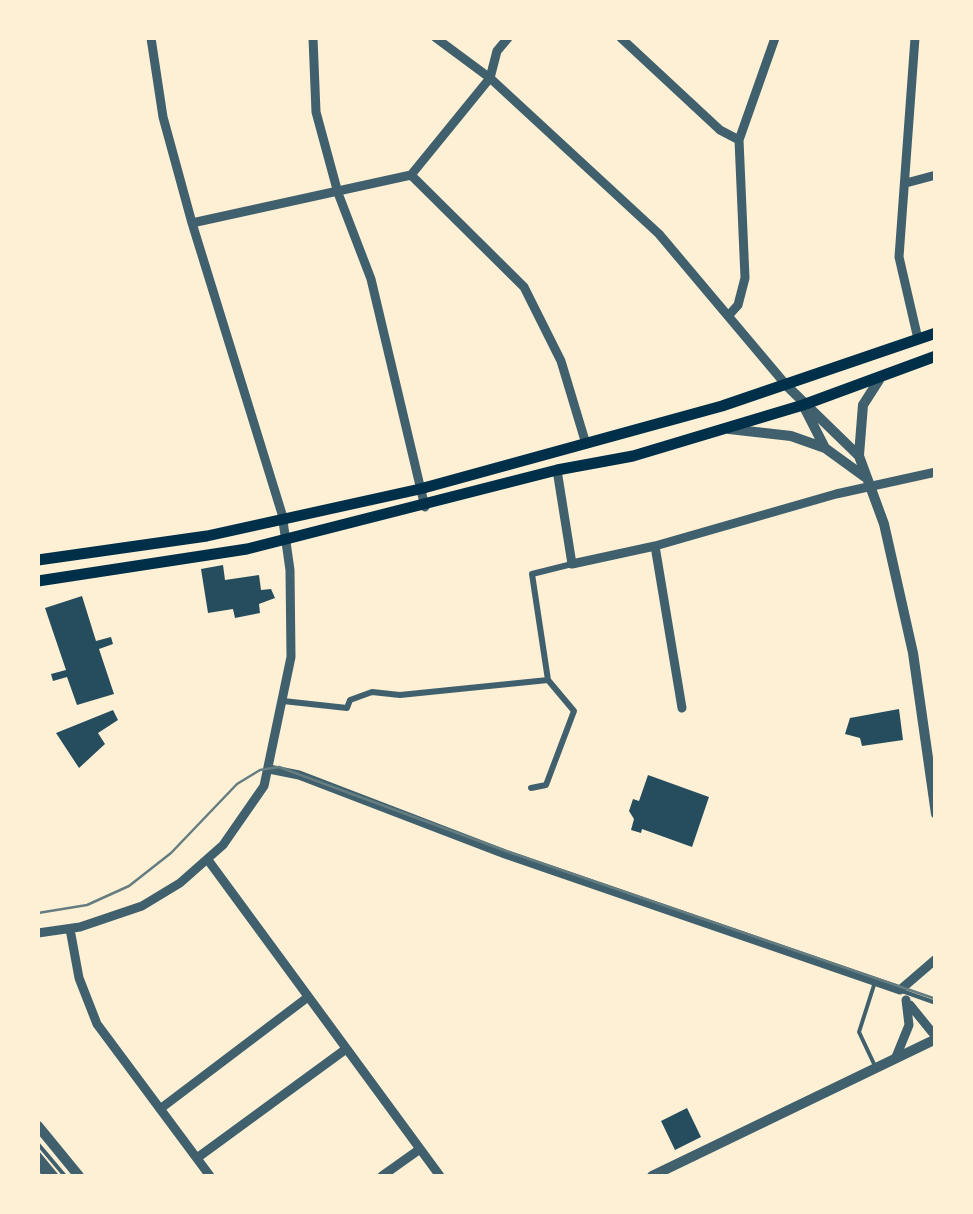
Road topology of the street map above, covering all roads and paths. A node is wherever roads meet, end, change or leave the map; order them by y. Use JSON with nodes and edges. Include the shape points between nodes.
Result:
{"nodes":[{"id":1,"x":151,"y":38,"type":"edge"},
{"id":2,"x":314,"y":38,"type":"edge"},
{"id":3,"x":436,"y":38,"type":"edge"},
{"id":4,"x":508,"y":38,"type":"edge"},
{"id":5,"x":621,"y":38,"type":"edge"},
{"id":6,"x":775,"y":38,"type":"edge"},
{"id":7,"x":915,"y":38,"type":"edge"},
{"id":8,"x":490,"y":78,"type":"junction"},
{"id":9,"x":739,"y":140,"type":"junction"},
{"id":10,"x":411,"y":175,"type":"junction"},
{"id":11,"x":936,"y":175,"type":"edge"},
{"id":12,"x":906,"y":183,"type":"junction"},
{"id":13,"x":338,"y":193,"type":"junction"},
{"id":14,"x":192,"y":224,"type":"junction"},
{"id":15,"x":729,"y":314,"type":"junction"},
{"id":16,"x":936,"y":333,"type":"edge"},
{"id":17,"x":918,"y":339,"type":"junction"},
{"id":18,"x":936,"y":356,"type":"edge"},
{"id":19,"x":879,"y":380,"type":"junction"},
{"id":20,"x":787,"y":386,"type":"junction"},
{"id":21,"x":802,"y":406,"type":"junction"},
{"id":22,"x":728,"y":429,"type":"junction"},
{"id":23,"x":586,"y":444,"type":"junction"},
{"id":24,"x":826,"y":448,"type":"junction"},
{"id":25,"x":860,"y":456,"type":"junction"},
{"id":26,"x":556,"y":470,"type":"junction"},
{"id":27,"x":936,"y":472,"type":"edge"},
{"id":28,"x":868,"y":482,"type":"junction"},
{"id":29,"x":420,"y":489,"type":"junction"},
{"id":30,"x":425,"y":506,"type":"junction"},
{"id":31,"x":284,"y":521,"type":"junction"},
{"id":32,"x":286,"y":540,"type":"junction"},
{"id":33,"x":655,"y":546,"type":"junction"},
{"id":34,"x":38,"y":558,"type":"edge"},
{"id":35,"x":572,"y":564,"type":"junction"},
{"id":36,"x":38,"y":581,"type":"edge"},
{"id":37,"x":548,"y":680,"type":"junction"},
{"id":38,"x":283,"y":701,"type":"junction"},
{"id":39,"x":682,"y":708,"type":"dead end"},
{"id":40,"x":932,"y":765,"type":"edge"},
{"id":41,"x":270,"y":769,"type":"junction"},
{"id":42,"x":532,"y":788,"type":"dead end"},
{"id":43,"x":936,"y":814,"type":"edge"},
{"id":44,"x":208,"y":860,"type":"junction"},
{"id":45,"x":70,"y":930,"type":"junction"},
{"id":46,"x":38,"y":933,"type":"edge"},
{"id":47,"x":936,"y":959,"type":"edge"},
{"id":48,"x":876,"y":982,"type":"junction"},
{"id":49,"x":900,"y":990,"type":"junction"},
{"id":50,"x":308,"y":997,"type":"junction"},
{"id":51,"x":906,"y":1000,"type":"junction"},
{"id":52,"x":936,"y":1003,"type":"edge"},
{"id":53,"x":936,"y":1038,"type":"edge"},
{"id":54,"x":346,"y":1049,"type":"junction"},
{"id":55,"x":896,"y":1058,"type":"junction"},
{"id":56,"x":876,"y":1068,"type":"junction"},
{"id":57,"x":160,"y":1109,"type":"junction"},
{"id":58,"x":38,"y":1126,"type":"edge"},
{"id":59,"x":38,"y":1144,"type":"edge"},
{"id":60,"x":420,"y":1149,"type":"junction"},
{"id":61,"x":38,"y":1153,"type":"edge"},
{"id":62,"x":197,"y":1158,"type":"junction"},
{"id":63,"x":38,"y":1163,"type":"edge"},
{"id":64,"x":49,"y":1176,"type":"edge"},
{"id":65,"x":57,"y":1176,"type":"edge"},
{"id":66,"x":65,"y":1176,"type":"edge"},
{"id":67,"x":79,"y":1176,"type":"edge"},
{"id":68,"x":210,"y":1176,"type":"edge"},
{"id":69,"x":382,"y":1176,"type":"edge"},
{"id":70,"x":440,"y":1176,"type":"edge"},
{"id":71,"x":652,"y":1176,"type":"edge"}],
"edges":[{"from":1,"to":14,"type":"street","via":[[163,116]]},
{"from":2,"to":13,"type":"street","via":[[316,112]]},
{"from":3,"to":8,"type":"street"},
{"from":4,"to":8,"type":"street"},
{"from":5,"to":9,"type":"street"},
{"from":6,"to":9,"type":"street"},
{"from":7,"to":12,"type":"street"},
{"from":8,"to":10,"type":"street"},
{"from":8,"to":15,"type":"street","via":[[659,234]]},
{"from":9,"to":15,"type":"street","via":[[745,278]]},
{"from":10,"to":13,"type":"street"},
{"from":10,"to":23,"type":"street","via":[[524,287],[561,361]]},
{"from":11,"to":12,"type":"street"},
{"from":12,"to":17,"type":"street","via":[[899,257]]},
{"from":13,"to":14,"type":"street"},
{"from":13,"to":29,"type":"street","via":[[370,279]]},
{"from":14,"to":31,"type":"street"},
{"from":15,"to":20,"type":"street"},
{"from":16,"to":17,"type":"main road"},
{"from":17,"to":20,"type":"main road"},
{"from":18,"to":19,"type":"main road"},
{"from":19,"to":21,"type":"main road"},
{"from":19,"to":25,"type":"street","via":[[863,406]]},
{"from":20,"to":21,"type":"street"},
{"from":20,"to":23,"type":"main road"},
{"from":21,"to":22,"type":"main road"},
{"from":21,"to":24,"type":"street"},
{"from":21,"to":25,"type":"street"},
{"from":22,"to":24,"type":"street","via":[[775,433]]},
{"from":22,"to":26,"type":"main road"},
{"from":23,"to":29,"type":"main road"},
{"from":24,"to":28,"type":"street"},
{"from":25,"to":28,"type":"street"},
{"from":26,"to":30,"type":"main road"},
{"from":26,"to":35,"type":"street"},
{"from":27,"to":28,"type":"street"},
{"from":28,"to":33,"type":"street"},
{"from":28,"to":40,"type":"street","via":[[902,601]]},
{"from":29,"to":30,"type":"street"},
{"from":29,"to":31,"type":"main road"},
{"from":30,"to":32,"type":"main road"},
{"from":31,"to":32,"type":"street"},
{"from":31,"to":34,"type":"main road"},
{"from":32,"to":36,"type":"main road"},
{"from":32,"to":38,"type":"street","via":[[292,634]]},
{"from":33,"to":35,"type":"street"},
{"from":33,"to":39,"type":"street"},
{"from":35,"to":37,"type":"street","via":[[532,574]]},
{"from":37,"to":38,"type":"street","via":[[400,696],[372,692],[346,708]]},
{"from":37,"to":42,"type":"street","via":[[574,712],[546,785]]},
{"from":38,"to":41,"type":"street"},
{"from":40,"to":43,"type":"street"},
{"from":41,"to":44,"type":"street","via":[[241,824]]},
{"from":41,"to":48,"type":"street"},
{"from":44,"to":45,"type":"street","via":[[142,906]]},
{"from":44,"to":50,"type":"street"},
{"from":45,"to":46,"type":"street"},
{"from":45,"to":57,"type":"street","via":[[97,1024]]},
{"from":47,"to":49,"type":"street"},
{"from":48,"to":49,"type":"street"},
{"from":48,"to":56,"type":"lane","via":[[859,1032]]},
{"from":49,"to":51,"type":"street"},
{"from":49,"to":52,"type":"lane"},
{"from":50,"to":54,"type":"street"},
{"from":50,"to":57,"type":"street"},
{"from":51,"to":53,"type":"street"},
{"from":51,"to":55,"type":"street","via":[[909,1025]]},
{"from":53,"to":55,"type":"street"},
{"from":54,"to":60,"type":"street"},
{"from":54,"to":62,"type":"street"},
{"from":55,"to":56,"type":"street"},
{"from":56,"to":71,"type":"street"},
{"from":57,"to":62,"type":"street"},
{"from":58,"to":67,"type":"street"},
{"from":59,"to":66,"type":"lane"},
{"from":60,"to":69,"type":"street"},
{"from":60,"to":70,"type":"street"},
{"from":61,"to":65,"type":"lane"},
{"from":62,"to":68,"type":"street"},
{"from":63,"to":64,"type":"street"}]}
